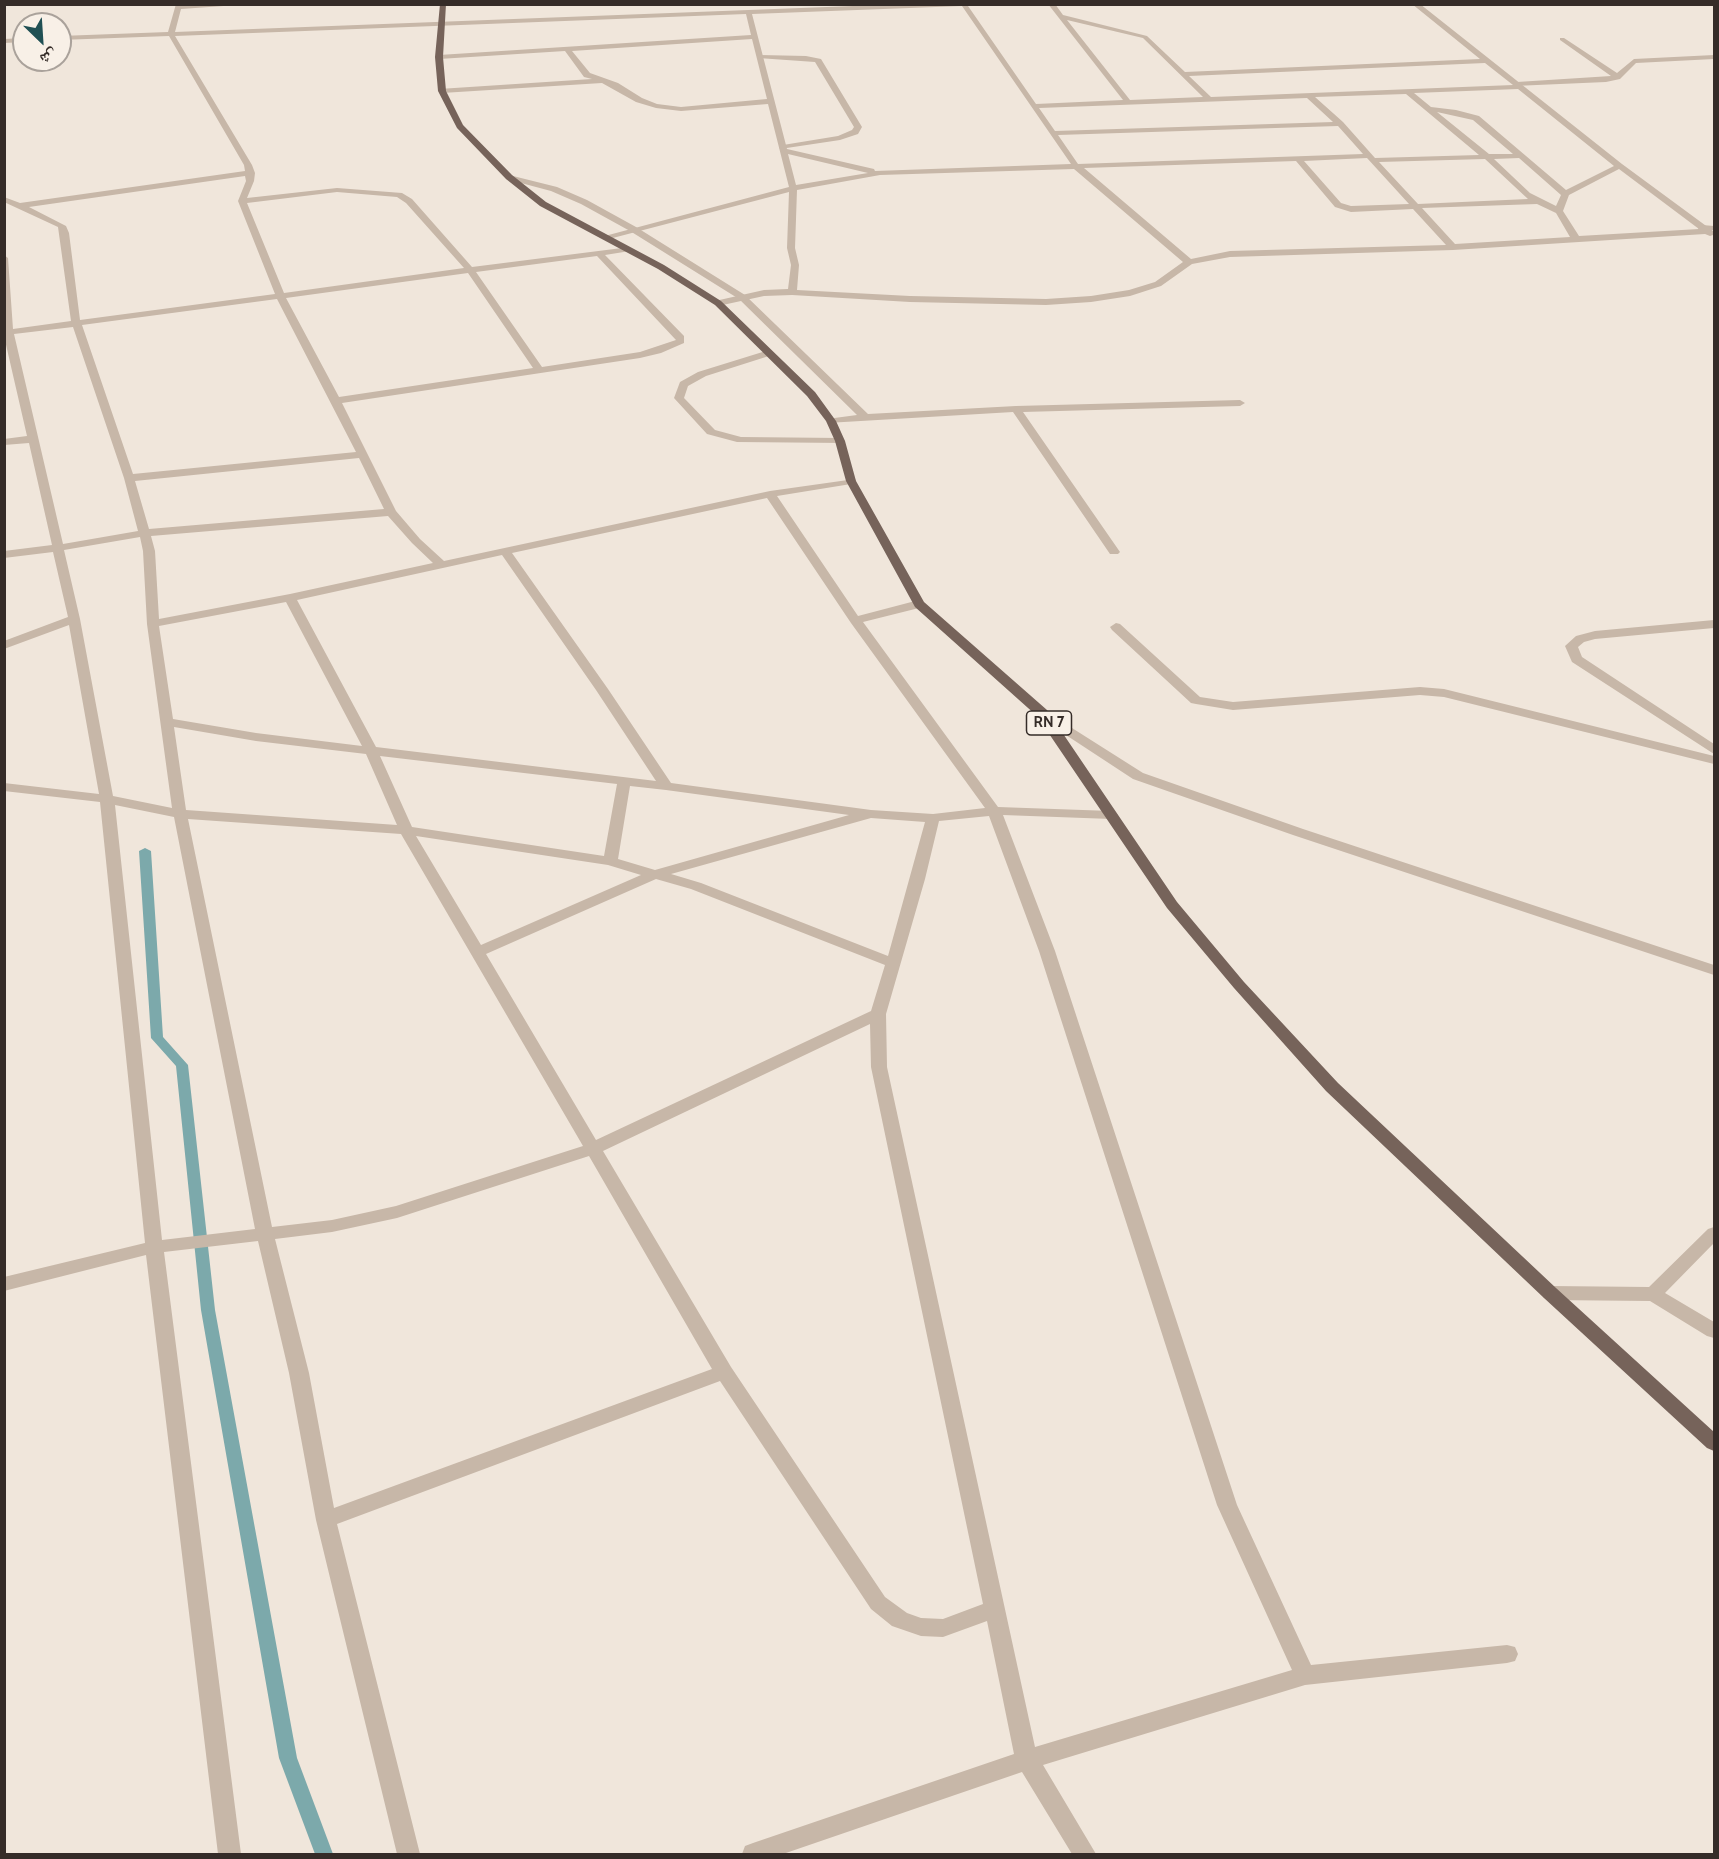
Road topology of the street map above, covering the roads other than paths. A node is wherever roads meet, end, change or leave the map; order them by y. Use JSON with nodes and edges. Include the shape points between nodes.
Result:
{"nodes":[{"id":1,"x":249,"y":4,"type":"edge"},
{"id":2,"x":443,"y":4,"type":"edge"},
{"id":3,"x":693,"y":4,"type":"edge"},
{"id":4,"x":791,"y":4,"type":"edge"},
{"id":5,"x":971,"y":4,"type":"edge"},
{"id":6,"x":1051,"y":4,"type":"edge"},
{"id":7,"x":1415,"y":4,"type":"edge"},
{"id":8,"x":964,"y":5,"type":"edge"},
{"id":9,"x":178,"y":6,"type":"edge"},
{"id":10,"x":875,"y":7,"type":"edge"},
{"id":11,"x":794,"y":12,"type":"junction"},
{"id":12,"x":749,"y":14,"type":"junction"},
{"id":13,"x":695,"y":15,"type":"junction"},
{"id":14,"x":1060,"y":16,"type":"junction"},
{"id":15,"x":440,"y":25,"type":"junction"},
{"id":16,"x":171,"y":34,"type":"junction"},
{"id":17,"x":755,"y":37,"type":"junction"},
{"id":18,"x":72,"y":38,"type":"edge"},
{"id":19,"x":1562,"y":39,"type":"dead end"},
{"id":20,"x":567,"y":49,"type":"junction"},
{"id":21,"x":440,"y":57,"type":"junction"},
{"id":22,"x":760,"y":57,"type":"junction"},
{"id":23,"x":1714,"y":57,"type":"edge"},
{"id":24,"x":1487,"y":61,"type":"junction"},
{"id":25,"x":1301,"y":69,"type":"junction"},
{"id":26,"x":1185,"y":74,"type":"junction"},
{"id":27,"x":1308,"y":75,"type":"dead end"},
{"id":28,"x":1617,"y":77,"type":"junction"},
{"id":29,"x":603,"y":81,"type":"junction"},
{"id":30,"x":1519,"y":86,"type":"junction"},
{"id":31,"x":1323,"y":88,"type":"dead end"},
{"id":32,"x":442,"y":91,"type":"junction"},
{"id":33,"x":1407,"y":91,"type":"junction"},
{"id":34,"x":1330,"y":94,"type":"junction"},
{"id":35,"x":1308,"y":95,"type":"junction"},
{"id":36,"x":1209,"y":99,"type":"junction"},
{"id":37,"x":771,"y":101,"type":"junction"},
{"id":38,"x":1128,"y":102,"type":"junction"},
{"id":39,"x":1034,"y":106,"type":"junction"},
{"id":40,"x":1430,"y":109,"type":"junction"},
{"id":41,"x":1340,"y":124,"type":"junction"},
{"id":42,"x":1053,"y":133,"type":"junction"},
{"id":43,"x":784,"y":149,"type":"junction"},
{"id":44,"x":1520,"y":156,"type":"junction"},
{"id":45,"x":1486,"y":157,"type":"junction"},
{"id":46,"x":1298,"y":158,"type":"junction"},
{"id":47,"x":1370,"y":158,"type":"junction"},
{"id":48,"x":1076,"y":166,"type":"junction"},
{"id":49,"x":1619,"y":166,"type":"junction"},
{"id":50,"x":251,"y":173,"type":"junction"},
{"id":51,"x":880,"y":173,"type":"junction"},
{"id":52,"x":509,"y":177,"type":"junction"},
{"id":53,"x":793,"y":188,"type":"junction"},
{"id":54,"x":1565,"y":194,"type":"junction"},
{"id":55,"x":5,"y":201,"type":"edge"},
{"id":56,"x":242,"y":201,"type":"junction"},
{"id":57,"x":1537,"y":201,"type":"junction"},
{"id":58,"x":20,"y":206,"type":"junction"},
{"id":59,"x":4,"y":207,"type":"edge"},
{"id":60,"x":1416,"y":207,"type":"junction"},
{"id":61,"x":1559,"y":211,"type":"junction"},
{"id":62,"x":633,"y":229,"type":"junction"},
{"id":63,"x":1708,"y":229,"type":"edge"},
{"id":64,"x":605,"y":237,"type":"junction"},
{"id":65,"x":1714,"y":237,"type":"edge"},
{"id":66,"x":1576,"y":239,"type":"junction"},
{"id":67,"x":1453,"y":247,"type":"junction"},
{"id":68,"x":627,"y":249,"type":"junction"},
{"id":69,"x":599,"y":253,"type":"junction"},
{"id":70,"x":4,"y":258,"type":"edge"},
{"id":71,"x":1189,"y":262,"type":"junction"},
{"id":72,"x":470,"y":270,"type":"junction"},
{"id":73,"x":792,"y":292,"type":"junction"},
{"id":74,"x":281,"y":297,"type":"junction"},
{"id":75,"x":742,"y":297,"type":"junction"},
{"id":76,"x":718,"y":303,"type":"junction"},
{"id":77,"x":76,"y":322,"type":"junction"},
{"id":78,"x":7,"y":333,"type":"edge"},
{"id":79,"x":769,"y":353,"type":"junction"},
{"id":80,"x":539,"y":369,"type":"junction"},
{"id":81,"x":336,"y":401,"type":"junction"},
{"id":82,"x":1240,"y":403,"type":"dead end"},
{"id":83,"x":1016,"y":409,"type":"junction"},
{"id":84,"x":865,"y":417,"type":"junction"},
{"id":85,"x":831,"y":421,"type":"junction"},
{"id":86,"x":32,"y":439,"type":"junction"},
{"id":87,"x":840,"y":441,"type":"junction"},
{"id":88,"x":4,"y":442,"type":"edge"},
{"id":89,"x":362,"y":454,"type":"junction"},
{"id":90,"x":129,"y":478,"type":"junction"},
{"id":91,"x":851,"y":481,"type":"junction"},
{"id":92,"x":770,"y":494,"type":"junction"},
{"id":93,"x":391,"y":512,"type":"junction"},
{"id":94,"x":144,"y":533,"type":"junction"},
{"id":95,"x":58,"y":548,"type":"junction"},
{"id":96,"x":505,"y":551,"type":"junction"},
{"id":97,"x":1114,"y":552,"type":"dead end"},
{"id":98,"x":4,"y":555,"type":"edge"},
{"id":99,"x":442,"y":565,"type":"junction"},
{"id":100,"x":290,"y":598,"type":"junction"},
{"id":101,"x":919,"y":604,"type":"junction"},
{"id":102,"x":74,"y":619,"type":"junction"},
{"id":103,"x":855,"y":620,"type":"junction"},
{"id":104,"x":153,"y":624,"type":"junction"},
{"id":105,"x":1714,"y":624,"type":"edge"},
{"id":106,"x":1116,"y":627,"type":"dead end"},
{"id":107,"x":4,"y":645,"type":"edge"},
{"id":108,"x":1042,"y":713,"type":"junction"},
{"id":109,"x":167,"y":723,"type":"junction"},
{"id":110,"x":371,"y":750,"type":"junction"},
{"id":111,"x":1714,"y":750,"type":"edge"},
{"id":112,"x":1714,"y":760,"type":"edge"},
{"id":113,"x":624,"y":782,"type":"junction"},
{"id":114,"x":666,"y":786,"type":"junction"},
{"id":115,"x":4,"y":787,"type":"edge"},
{"id":116,"x":107,"y":799,"type":"junction"},
{"id":117,"x":994,"y":810,"type":"junction"},
{"id":118,"x":180,"y":814,"type":"junction"},
{"id":119,"x":871,"y":814,"type":"junction"},
{"id":120,"x":1111,"y":815,"type":"junction"},
{"id":121,"x":933,"y":818,"type":"junction"},
{"id":122,"x":406,"y":830,"type":"junction"},
{"id":123,"x":610,"y":861,"type":"junction"},
{"id":124,"x":655,"y":874,"type":"junction"},
{"id":125,"x":478,"y":952,"type":"junction"},
{"id":126,"x":893,"y":963,"type":"junction"},
{"id":127,"x":1714,"y":970,"type":"edge"},
{"id":128,"x":878,"y":1014,"type":"junction"},
{"id":129,"x":594,"y":1148,"type":"junction"},
{"id":130,"x":1714,"y":1233,"type":"edge"},
{"id":131,"x":265,"y":1235,"type":"junction"},
{"id":132,"x":154,"y":1247,"type":"junction"},
{"id":133,"x":4,"y":1284,"type":"edge"},
{"id":134,"x":1550,"y":1293,"type":"junction"},
{"id":135,"x":1653,"y":1293,"type":"junction"},
{"id":136,"x":1714,"y":1331,"type":"edge"},
{"id":137,"x":724,"y":1372,"type":"junction"},
{"id":138,"x":1714,"y":1443,"type":"edge"},
{"id":139,"x":326,"y":1520,"type":"junction"},
{"id":140,"x":995,"y":1609,"type":"junction"},
{"id":141,"x":1507,"y":1654,"type":"dead end"},
{"id":142,"x":1305,"y":1675,"type":"junction"},
{"id":143,"x":1028,"y":1760,"type":"junction"},
{"id":144,"x":229,"y":1854,"type":"edge"},
{"id":145,"x":408,"y":1854,"type":"edge"},
{"id":146,"x":753,"y":1854,"type":"edge"},
{"id":147,"x":1085,"y":1854,"type":"edge"}],
"edges":[{"from":1,"to":9,"type":"street"},
{"from":2,"to":15,"type":"main road","number":"RN 7"},
{"from":3,"to":13,"type":"street"},
{"from":4,"to":11,"type":"street"},
{"from":5,"to":8,"type":"street"},
{"from":6,"to":14,"type":"street"},
{"from":7,"to":24,"type":"street"},
{"from":8,"to":10,"type":"street"},
{"from":8,"to":39,"type":"street"},
{"from":9,"to":16,"type":"street"},
{"from":10,"to":11,"type":"street"},
{"from":11,"to":12,"type":"street"},
{"from":12,"to":13,"type":"street"},
{"from":12,"to":17,"type":"street"},
{"from":13,"to":15,"type":"street"},
{"from":14,"to":26,"type":"street","via":[[1145,38]]},
{"from":14,"to":38,"type":"street"},
{"from":15,"to":16,"type":"street"},
{"from":15,"to":21,"type":"main road","number":"RN 7"},
{"from":16,"to":18,"type":"street"},
{"from":16,"to":50,"type":"street"},
{"from":17,"to":20,"type":"street"},
{"from":17,"to":22,"type":"street"},
{"from":19,"to":28,"type":"street"},
{"from":20,"to":21,"type":"street"},
{"from":20,"to":29,"type":"street","via":[[587,75]]},
{"from":21,"to":32,"type":"main road","number":"RN 7"},
{"from":22,"to":37,"type":"street"},
{"from":22,"to":43,"type":"street","via":[[818,60],[858,127],[840,138]]},
{"from":23,"to":28,"type":"street","via":[[1634,61]]},
{"from":24,"to":25,"type":"street"},
{"from":24,"to":30,"type":"street"},
{"from":25,"to":26,"type":"street"},
{"from":25,"to":27,"type":"street"},
{"from":26,"to":36,"type":"street"},
{"from":28,"to":30,"type":"street"},
{"from":29,"to":32,"type":"street"},
{"from":29,"to":37,"type":"street","via":[[639,100],[670,108]]},
{"from":30,"to":33,"type":"street"},
{"from":30,"to":49,"type":"street"},
{"from":31,"to":34,"type":"street"},
{"from":32,"to":52,"type":"main road","number":"RN 7","via":[[460,126]]},
{"from":33,"to":34,"type":"street"},
{"from":33,"to":40,"type":"street"},
{"from":34,"to":35,"type":"street"},
{"from":35,"to":36,"type":"street"},
{"from":35,"to":41,"type":"street"},
{"from":36,"to":38,"type":"street"},
{"from":37,"to":43,"type":"street"},
{"from":38,"to":39,"type":"street"},
{"from":39,"to":42,"type":"street"},
{"from":40,"to":44,"type":"street","via":[[1476,118]]},
{"from":40,"to":45,"type":"street"},
{"from":41,"to":42,"type":"street"},
{"from":41,"to":47,"type":"street"},
{"from":42,"to":48,"type":"street"},
{"from":43,"to":51,"type":"street"},
{"from":43,"to":53,"type":"street"},
{"from":44,"to":45,"type":"street"},
{"from":44,"to":54,"type":"street"},
{"from":45,"to":47,"type":"street"},
{"from":45,"to":57,"type":"street"},
{"from":46,"to":47,"type":"street"},
{"from":46,"to":48,"type":"street"},
{"from":46,"to":60,"type":"street","via":[[1338,205],[1345,208]]},
{"from":47,"to":60,"type":"street"},
{"from":48,"to":51,"type":"street"},
{"from":48,"to":71,"type":"street"},
{"from":49,"to":54,"type":"street"},
{"from":49,"to":63,"type":"street"},
{"from":50,"to":56,"type":"street"},
{"from":50,"to":58,"type":"street"},
{"from":51,"to":53,"type":"street"},
{"from":52,"to":62,"type":"street","via":[[554,189]]},
{"from":52,"to":64,"type":"main road","number":"RN 7","via":[[543,204]]},
{"from":53,"to":62,"type":"street"},
{"from":53,"to":73,"type":"street"},
{"from":54,"to":61,"type":"street"},
{"from":55,"to":58,"type":"street"},
{"from":56,"to":72,"type":"street","via":[[329,190],[399,195],[409,201]]},
{"from":56,"to":74,"type":"street"},
{"from":57,"to":60,"type":"street"},
{"from":57,"to":61,"type":"street"},
{"from":58,"to":59,"type":"street"},
{"from":58,"to":77,"type":"street","via":[[62,226]]},
{"from":60,"to":67,"type":"street"},
{"from":61,"to":66,"type":"street"},
{"from":62,"to":64,"type":"street"},
{"from":62,"to":75,"type":"street"},
{"from":63,"to":65,"type":"street"},
{"from":63,"to":66,"type":"street"},
{"from":64,"to":68,"type":"main road","number":"RN 7"},
{"from":66,"to":67,"type":"street"},
{"from":67,"to":71,"type":"street","via":[[1230,254]]},
{"from":68,"to":69,"type":"street"},
{"from":68,"to":76,"type":"main road","number":"RN 7"},
{"from":69,"to":72,"type":"street"},
{"from":69,"to":80,"type":"street","via":[[681,341],[640,355]]},
{"from":70,"to":78,"type":"street"},
{"from":71,"to":73,"type":"street","via":[[1158,284],[1091,299],[910,299]]},
{"from":72,"to":74,"type":"street"},
{"from":72,"to":80,"type":"street"},
{"from":73,"to":75,"type":"street"},
{"from":74,"to":77,"type":"street"},
{"from":74,"to":81,"type":"street"},
{"from":75,"to":76,"type":"street"},
{"from":75,"to":84,"type":"street"},
{"from":76,"to":79,"type":"main road","number":"RN 7"},
{"from":77,"to":78,"type":"street"},
{"from":77,"to":90,"type":"street"},
{"from":78,"to":86,"type":"street"},
{"from":79,"to":85,"type":"main road","number":"RN 7","via":[[811,394]]},
{"from":79,"to":87,"type":"street","via":[[702,374],[684,384],[679,398],[711,432],[741,440]]},
{"from":80,"to":81,"type":"street"},
{"from":81,"to":89,"type":"street"},
{"from":82,"to":83,"type":"street"},
{"from":83,"to":84,"type":"street"},
{"from":83,"to":97,"type":"street"},
{"from":84,"to":85,"type":"street"},
{"from":85,"to":87,"type":"main road","number":"RN 7"},
{"from":86,"to":88,"type":"street"},
{"from":86,"to":95,"type":"street"},
{"from":87,"to":91,"type":"main road","number":"RN 7"},
{"from":89,"to":90,"type":"street"},
{"from":89,"to":93,"type":"street"},
{"from":90,"to":94,"type":"street"},
{"from":91,"to":92,"type":"street"},
{"from":91,"to":101,"type":"main road","number":"RN 7"},
{"from":92,"to":96,"type":"street"},
{"from":92,"to":103,"type":"street"},
{"from":93,"to":94,"type":"street"},
{"from":93,"to":99,"type":"street"},
{"from":94,"to":95,"type":"street"},
{"from":94,"to":104,"type":"street","via":[[149,551]]},
{"from":95,"to":98,"type":"street"},
{"from":95,"to":102,"type":"street"},
{"from":96,"to":99,"type":"street"},
{"from":96,"to":114,"type":"street"},
{"from":99,"to":100,"type":"street"},
{"from":100,"to":104,"type":"street"},
{"from":100,"to":110,"type":"street"},
{"from":101,"to":103,"type":"street"},
{"from":101,"to":108,"type":"main road","number":"RN 7"},
{"from":102,"to":107,"type":"street"},
{"from":102,"to":116,"type":"street"},
{"from":103,"to":117,"type":"street"},
{"from":104,"to":109,"type":"street"},
{"from":105,"to":111,"type":"street","via":[[1595,635],[1571,646],[1576,659]]},
{"from":106,"to":112,"type":"street","via":[[1196,700],[1233,706],[1420,690]]},
{"from":108,"to":120,"type":"main road","number":"RN 7"},
{"from":108,"to":127,"type":"street","via":[[1138,776]]},
{"from":109,"to":110,"type":"street"},
{"from":109,"to":118,"type":"street"},
{"from":110,"to":113,"type":"street"},
{"from":110,"to":122,"type":"street"},
{"from":113,"to":114,"type":"street"},
{"from":113,"to":123,"type":"street"},
{"from":114,"to":119,"type":"street"},
{"from":115,"to":116,"type":"street"},
{"from":116,"to":118,"type":"street"},
{"from":116,"to":132,"type":"street"},
{"from":117,"to":120,"type":"street"},
{"from":117,"to":121,"type":"street"},
{"from":117,"to":142,"type":"street","via":[[1047,951],[1227,1505]]},
{"from":118,"to":122,"type":"street"},
{"from":118,"to":131,"type":"street"},
{"from":119,"to":121,"type":"street"},
{"from":119,"to":124,"type":"street"},
{"from":120,"to":134,"type":"main road","number":"RN 7","via":[[1172,905],[1332,1087]]},
{"from":121,"to":126,"type":"street"},
{"from":122,"to":123,"type":"street"},
{"from":122,"to":125,"type":"street"},
{"from":123,"to":124,"type":"street"},
{"from":124,"to":125,"type":"street"},
{"from":124,"to":126,"type":"street","via":[[696,886]]},
{"from":125,"to":129,"type":"street"},
{"from":126,"to":128,"type":"street"},
{"from":128,"to":129,"type":"street"},
{"from":128,"to":140,"type":"street","via":[[879,1067]]},
{"from":129,"to":131,"type":"street","via":[[397,1212]]},
{"from":129,"to":137,"type":"street"},
{"from":130,"to":135,"type":"street"},
{"from":131,"to":132,"type":"street"},
{"from":131,"to":139,"type":"street","via":[[299,1373]]},
{"from":132,"to":133,"type":"street"},
{"from":132,"to":144,"type":"street"},
{"from":134,"to":135,"type":"street"},
{"from":134,"to":138,"type":"main road","number":"RN 7"},
{"from":135,"to":136,"type":"street"},
{"from":137,"to":139,"type":"street"},
{"from":137,"to":140,"type":"street","via":[[878,1603],[900,1620],[921,1627],[943,1628]]},
{"from":139,"to":145,"type":"street"},
{"from":140,"to":143,"type":"street"},
{"from":141,"to":142,"type":"street"},
{"from":142,"to":143,"type":"street"},
{"from":143,"to":146,"type":"street"},
{"from":143,"to":147,"type":"street"}]}
